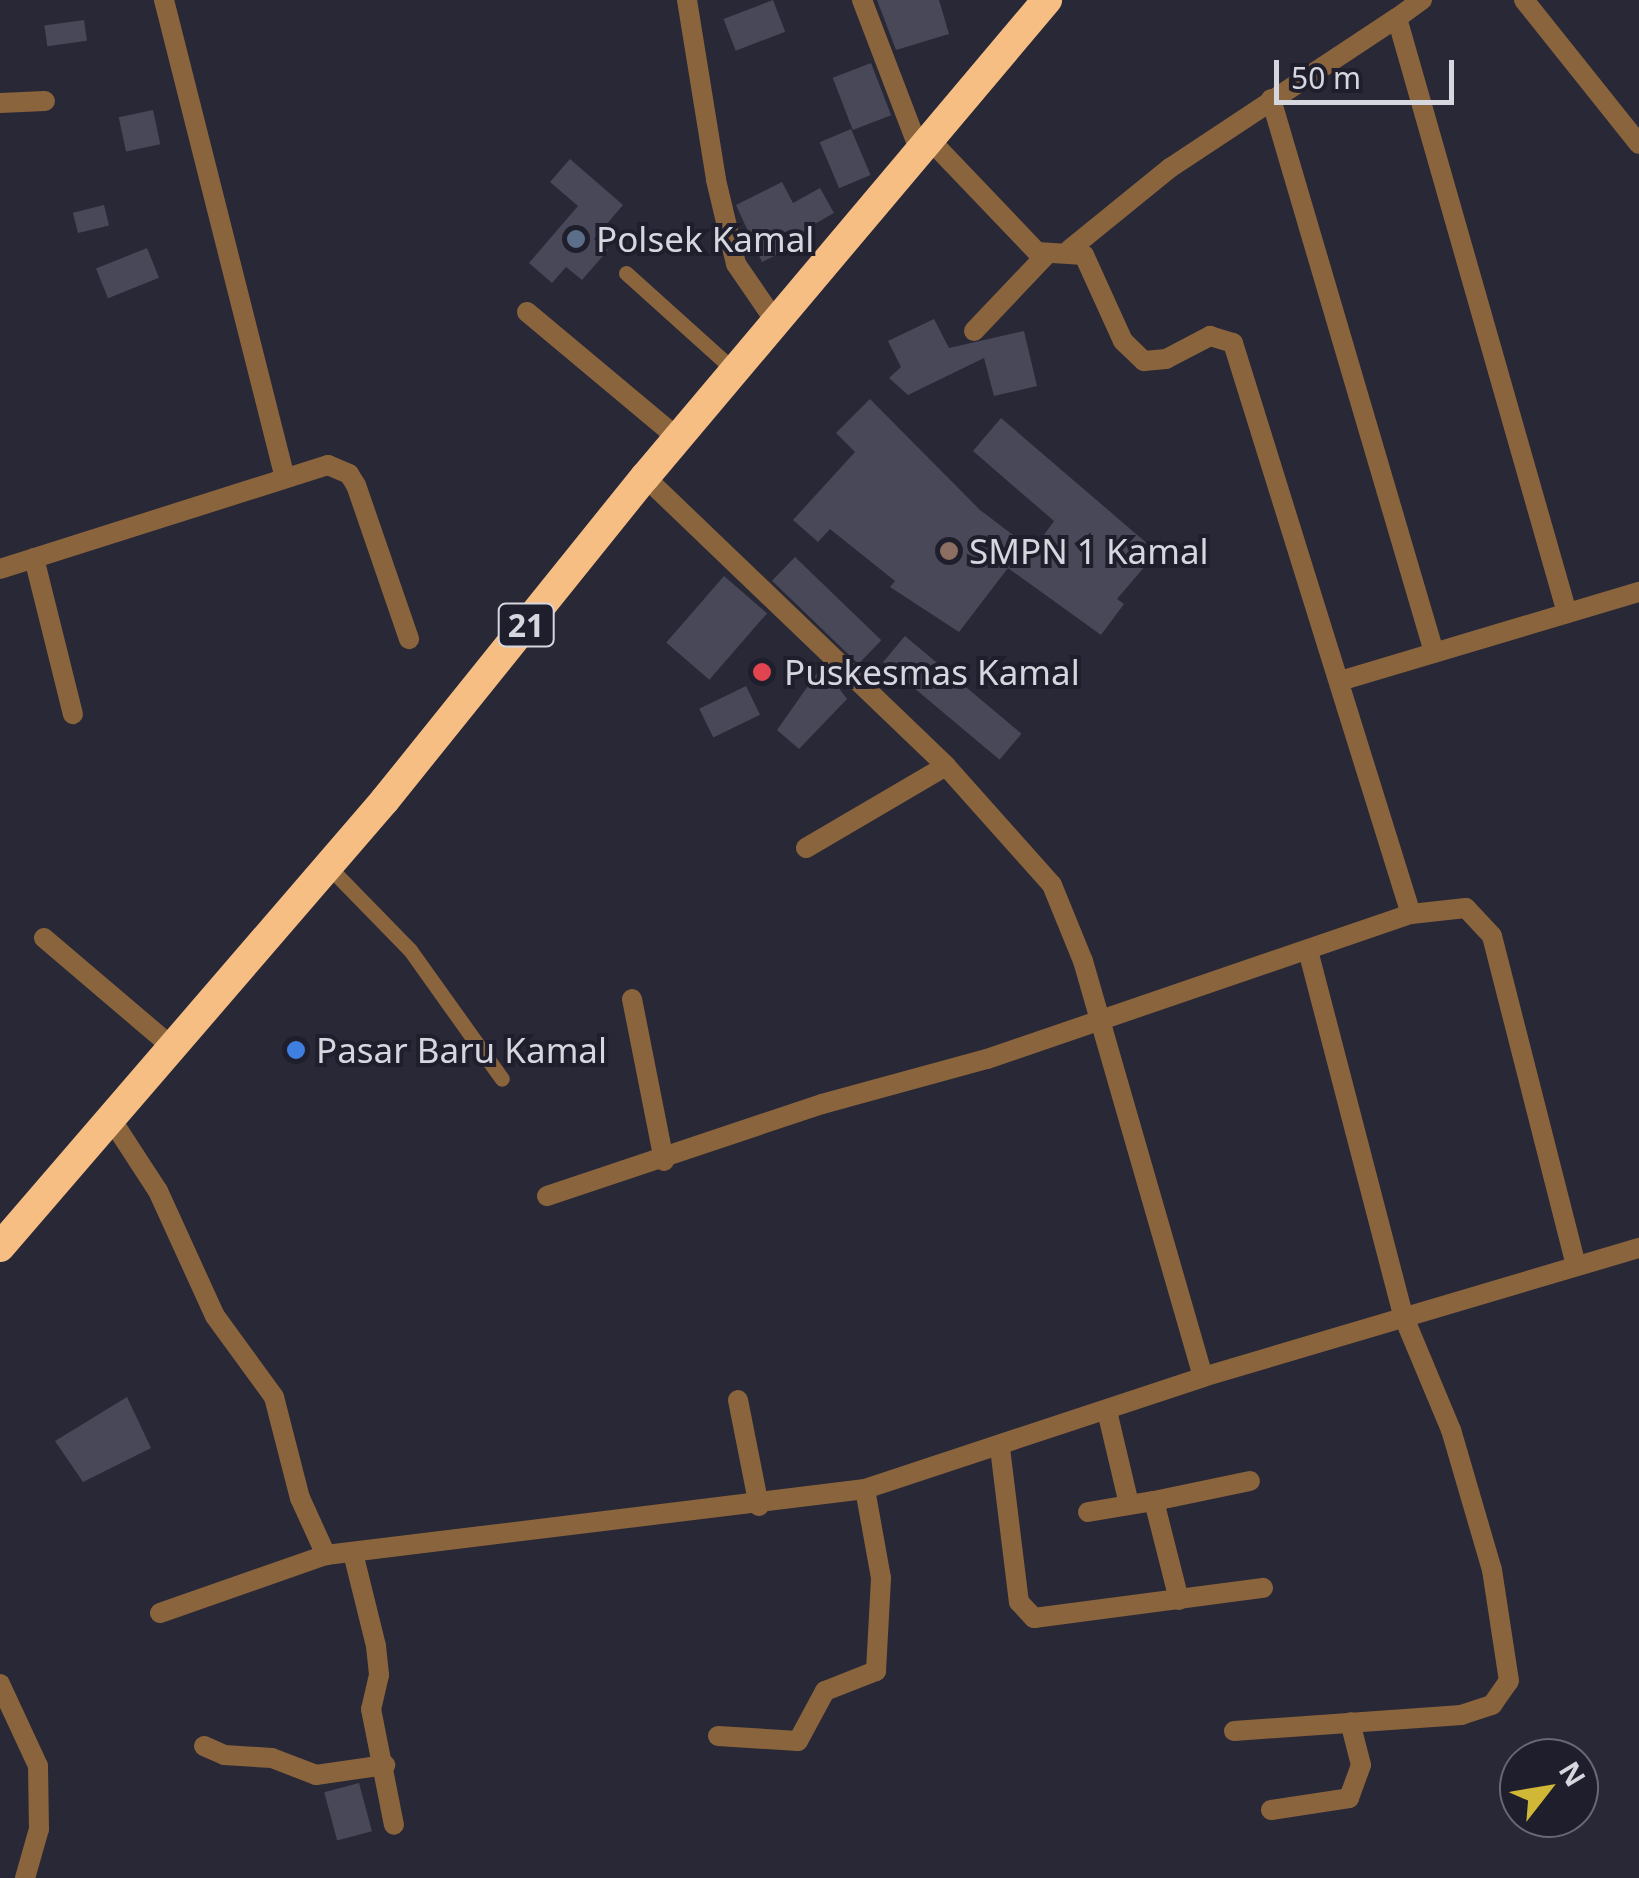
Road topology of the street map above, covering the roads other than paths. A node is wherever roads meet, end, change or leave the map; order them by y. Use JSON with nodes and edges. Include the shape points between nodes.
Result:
{"nodes":[{"id":1,"x":164,"y":0,"type":"edge"},
{"id":2,"x":686,"y":0,"type":"edge"},
{"id":3,"x":862,"y":0,"type":"edge"},
{"id":4,"x":1048,"y":0,"type":"edge"},
{"id":5,"x":1422,"y":0,"type":"edge"},
{"id":6,"x":1524,"y":0,"type":"edge"},
{"id":7,"x":1396,"y":18,"type":"junction"},
{"id":8,"x":1272,"y":99,"type":"junction"},
{"id":9,"x":44,"y":100,"type":"dead end"},
{"id":10,"x":0,"y":103,"type":"edge"},
{"id":11,"x":1639,"y":144,"type":"edge"},
{"id":12,"x":925,"y":146,"type":"junction"},
{"id":13,"x":1070,"y":250,"type":"junction"},
{"id":14,"x":1047,"y":254,"type":"junction"},
{"id":15,"x":626,"y":273,"type":"dead end"},
{"id":16,"x":526,"y":312,"type":"dead end"},
{"id":17,"x":778,"y":325,"type":"junction"},
{"id":18,"x":974,"y":331,"type":"dead end"},
{"id":19,"x":736,"y":372,"type":"junction"},
{"id":20,"x":679,"y":439,"type":"junction"},
{"id":21,"x":645,"y":477,"type":"junction"},
{"id":22,"x":285,"y":478,"type":"junction"},
{"id":23,"x":34,"y":558,"type":"junction"},
{"id":24,"x":0,"y":569,"type":"edge"},
{"id":25,"x":1639,"y":592,"type":"edge"},
{"id":26,"x":1568,"y":612,"type":"junction"},
{"id":27,"x":410,"y":639,"type":"dead end"},
{"id":28,"x":1434,"y":652,"type":"junction"},
{"id":29,"x":1340,"y":681,"type":"junction"},
{"id":30,"x":72,"y":714,"type":"dead end"},
{"id":31,"x":946,"y":766,"type":"junction"},
{"id":32,"x":806,"y":848,"type":"dead end"},
{"id":33,"x":328,"y":866,"type":"junction"},
{"id":34,"x":1411,"y":914,"type":"junction"},
{"id":35,"x":44,"y":938,"type":"dead end"},
{"id":36,"x":1308,"y":950,"type":"junction"},
{"id":37,"x":632,"y":1000,"type":"dead end"},
{"id":38,"x":1100,"y":1020,"type":"junction"},
{"id":39,"x":172,"y":1047,"type":"junction"},
{"id":40,"x":502,"y":1079,"type":"dead end"},
{"id":41,"x":113,"y":1122,"type":"junction"},
{"id":42,"x":664,"y":1161,"type":"junction"},
{"id":43,"x":547,"y":1196,"type":"dead end"},
{"id":44,"x":0,"y":1248,"type":"edge"},
{"id":45,"x":1637,"y":1254,"type":"edge"},
{"id":46,"x":1576,"y":1262,"type":"junction"},
{"id":47,"x":1403,"y":1315,"type":"junction"},
{"id":48,"x":1203,"y":1378,"type":"junction"},
{"id":49,"x":738,"y":1400,"type":"dead end"},
{"id":50,"x":1107,"y":1412,"type":"junction"},
{"id":51,"x":1000,"y":1448,"type":"junction"},
{"id":52,"x":1250,"y":1481,"type":"dead end"},
{"id":53,"x":866,"y":1489,"type":"junction"},
{"id":54,"x":1154,"y":1501,"type":"junction"},
{"id":55,"x":1130,"y":1504,"type":"junction"},
{"id":56,"x":759,"y":1506,"type":"junction"},
{"id":57,"x":1088,"y":1512,"type":"dead end"},
{"id":58,"x":353,"y":1553,"type":"junction"},
{"id":59,"x":326,"y":1555,"type":"junction"},
{"id":60,"x":1263,"y":1588,"type":"dead end"},
{"id":61,"x":1179,"y":1600,"type":"junction"},
{"id":62,"x":160,"y":1612,"type":"dead end"},
{"id":63,"x":0,"y":1684,"type":"edge"},
{"id":64,"x":1350,"y":1722,"type":"junction"},
{"id":65,"x":1234,"y":1731,"type":"dead end"},
{"id":66,"x":718,"y":1736,"type":"dead end"},
{"id":67,"x":204,"y":1746,"type":"dead end"},
{"id":68,"x":385,"y":1764,"type":"junction"},
{"id":69,"x":1271,"y":1810,"type":"dead end"},
{"id":70,"x":394,"y":1825,"type":"dead end"},
{"id":71,"x":25,"y":1878,"type":"edge"}],
"edges":[{"from":1,"to":22,"type":"street"},
{"from":2,"to":17,"type":"street","via":[[736,264]]},
{"from":3,"to":12,"type":"street"},
{"from":4,"to":12,"type":"highway","number":"21"},
{"from":5,"to":7,"type":"street"},
{"from":6,"to":11,"type":"street"},
{"from":7,"to":8,"type":"street"},
{"from":7,"to":26,"type":"street","via":[[1470,254]]},
{"from":8,"to":13,"type":"street","via":[[1170,168]]},
{"from":8,"to":28,"type":"street"},
{"from":9,"to":10,"type":"street"},
{"from":12,"to":14,"type":"street"},
{"from":12,"to":17,"type":"highway","number":"21"},
{"from":13,"to":14,"type":"street"},
{"from":13,"to":29,"type":"street","via":[[1084,255],[1123,340],[1144,361],[1166,359],[1210,336],[1233,343]]},
{"from":14,"to":18,"type":"street"},
{"from":15,"to":19,"type":"lane"},
{"from":16,"to":20,"type":"street"},
{"from":17,"to":19,"type":"highway","number":"21"},
{"from":19,"to":20,"type":"highway","number":"21"},
{"from":20,"to":21,"type":"highway","number":"21"},
{"from":21,"to":31,"type":"street"},
{"from":21,"to":33,"type":"highway","number":"21"},
{"from":22,"to":23,"type":"street"},
{"from":22,"to":27,"type":"street","via":[[328,464],[350,474]]},
{"from":23,"to":24,"type":"street"},
{"from":23,"to":30,"type":"street"},
{"from":25,"to":26,"type":"street"},
{"from":26,"to":28,"type":"street"},
{"from":28,"to":29,"type":"street"},
{"from":29,"to":34,"type":"street"},
{"from":31,"to":32,"type":"street"},
{"from":31,"to":38,"type":"street","via":[[1052,885]]},
{"from":33,"to":39,"type":"highway","number":"21"},
{"from":33,"to":40,"type":"lane","via":[[410,950]]},
{"from":34,"to":36,"type":"street"},
{"from":34,"to":46,"type":"street","via":[[1466,908],[1492,936]]},
{"from":35,"to":39,"type":"street"},
{"from":36,"to":38,"type":"street"},
{"from":36,"to":47,"type":"street"},
{"from":37,"to":42,"type":"street"},
{"from":38,"to":42,"type":"street","via":[[822,1104]]},
{"from":38,"to":48,"type":"street"},
{"from":39,"to":41,"type":"highway","number":"21"},
{"from":41,"to":44,"type":"highway","number":"21"},
{"from":41,"to":59,"type":"street","via":[[158,1191],[215,1316],[274,1397],[300,1498]]},
{"from":42,"to":43,"type":"street"},
{"from":45,"to":46,"type":"street"},
{"from":46,"to":47,"type":"street"},
{"from":47,"to":48,"type":"street"},
{"from":47,"to":64,"type":"street","via":[[1466,1478],[1492,1570],[1509,1681],[1492,1705],[1460,1714]]},
{"from":48,"to":50,"type":"street"},
{"from":49,"to":56,"type":"street"},
{"from":50,"to":51,"type":"street"},
{"from":50,"to":55,"type":"street"},
{"from":51,"to":53,"type":"street"},
{"from":51,"to":61,"type":"street","via":[[1024,1611],[1034,1618]]},
{"from":52,"to":54,"type":"street"},
{"from":53,"to":56,"type":"street"},
{"from":53,"to":66,"type":"street","via":[[881,1578],[876,1671],[825,1691],[798,1742]]},
{"from":54,"to":55,"type":"street"},
{"from":54,"to":61,"type":"street"},
{"from":55,"to":57,"type":"street"},
{"from":56,"to":58,"type":"street","via":[[472,1532]]},
{"from":58,"to":59,"type":"street"},
{"from":58,"to":68,"type":"street","via":[[376,1646],[380,1675],[371,1709]]},
{"from":59,"to":62,"type":"street"},
{"from":60,"to":61,"type":"street"},
{"from":63,"to":71,"type":"street","via":[[38,1766],[39,1830]]},
{"from":64,"to":65,"type":"street"},
{"from":64,"to":69,"type":"street","via":[[1360,1765],[1349,1798]]},
{"from":67,"to":68,"type":"street","via":[[224,1755],[272,1758],[316,1775]]},
{"from":68,"to":70,"type":"street"}]}
